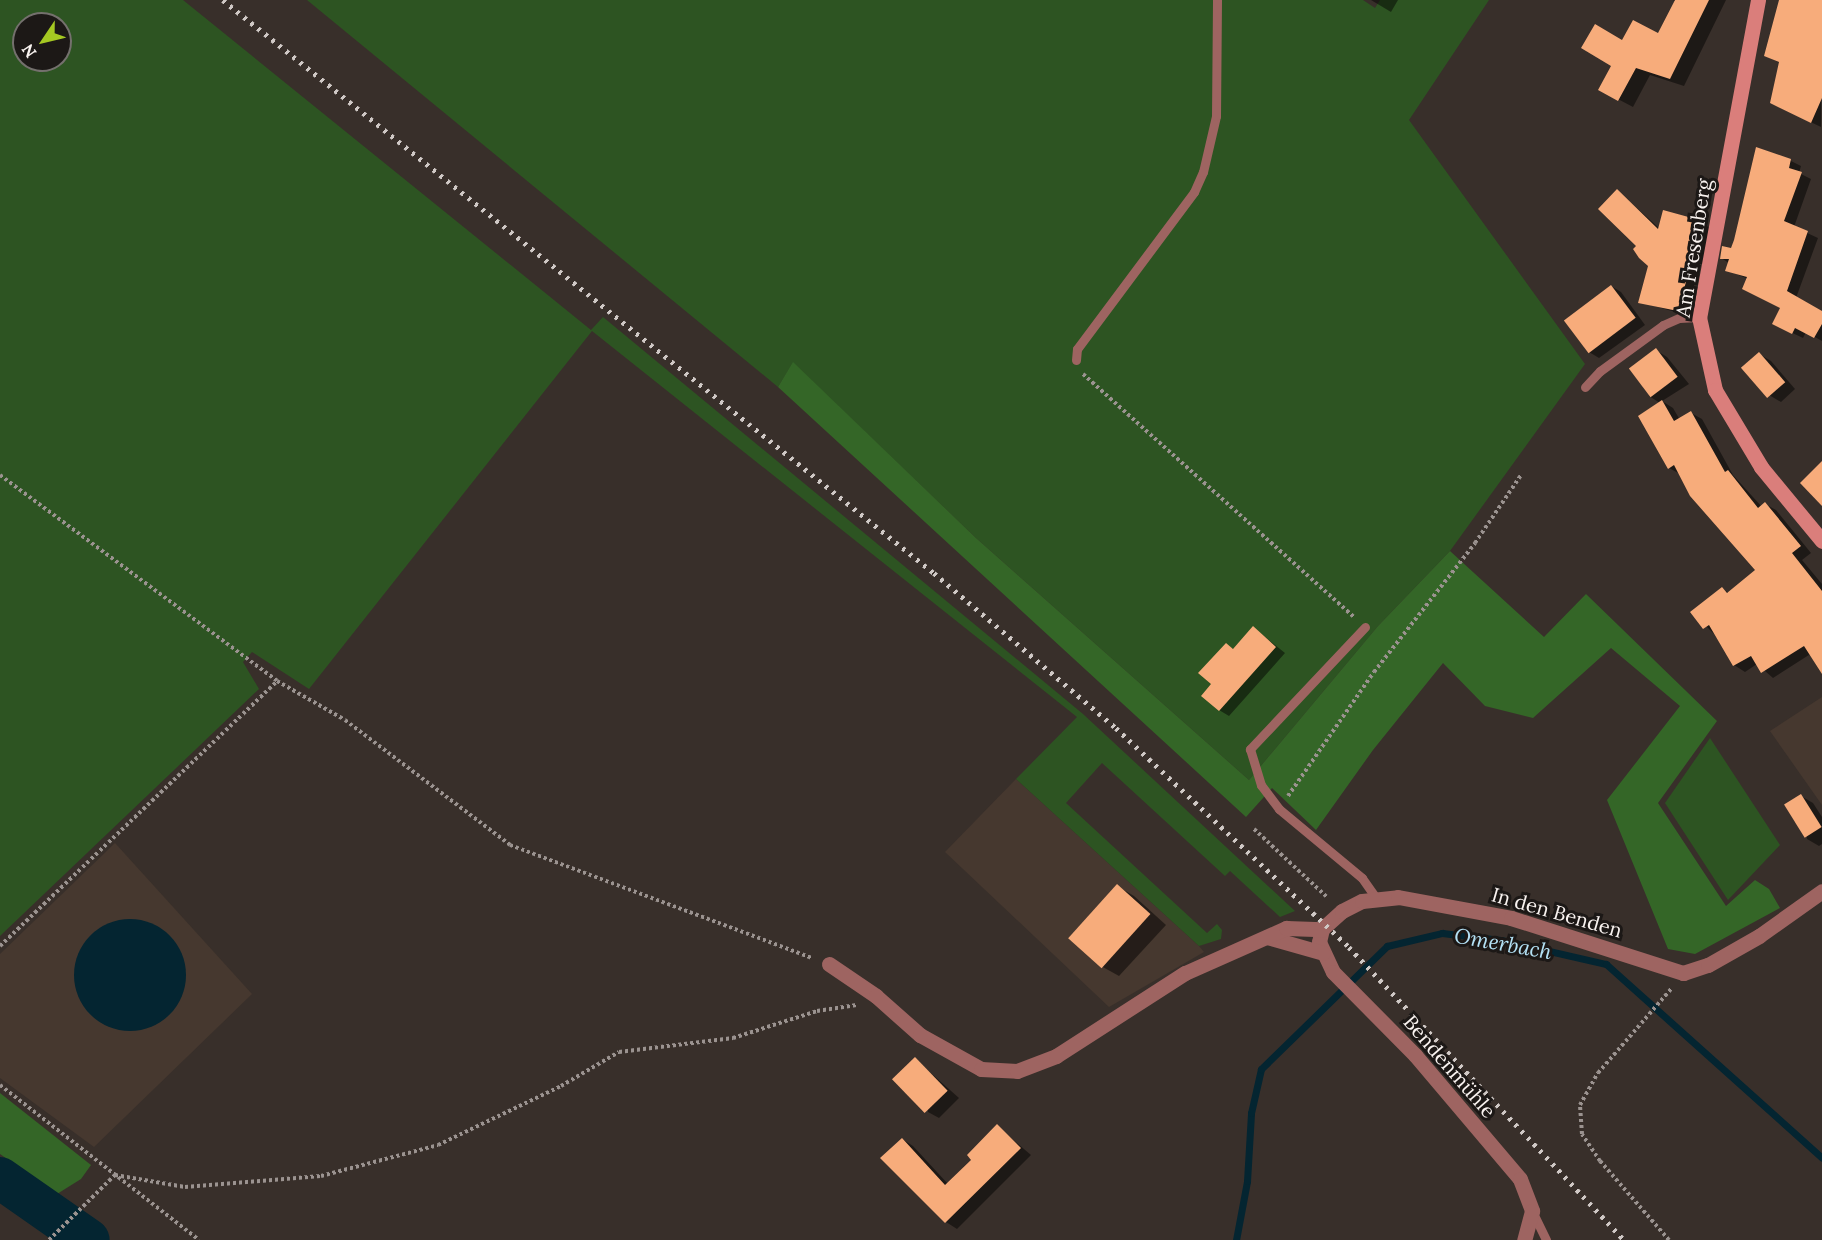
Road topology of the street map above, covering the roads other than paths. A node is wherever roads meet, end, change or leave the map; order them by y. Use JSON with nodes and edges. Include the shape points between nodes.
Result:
{"nodes":[{"id":1,"x":1217,"y":0,"type":"edge"},
{"id":2,"x":1758,"y":0,"type":"edge"},
{"id":3,"x":1699,"y":317,"type":"junction"},
{"id":4,"x":1076,"y":360,"type":"road end"},
{"id":5,"x":1585,"y":387,"type":"dead end"},
{"id":6,"x":1822,"y":541,"type":"edge"},
{"id":7,"x":1365,"y":627,"type":"road end"},
{"id":8,"x":1822,"y":891,"type":"edge"},
{"id":9,"x":1376,"y":898,"type":"junction"},
{"id":10,"x":1322,"y":929,"type":"junction"},
{"id":11,"x":1267,"y":937,"type":"junction"},
{"id":12,"x":1323,"y":953,"type":"junction"},
{"id":13,"x":828,"y":964,"type":"road end"},
{"id":14,"x":1532,"y":1211,"type":"junction"},
{"id":15,"x":1524,"y":1240,"type":"edge"},
{"id":16,"x":1546,"y":1240,"type":"edge"}],
"edges":[{"from":1,"to":4,"type":"lane","via":[[1216,116],[1203,172],[1194,192],[1077,349]]},
{"from":2,"to":3,"type":"street","name":"Am Fresenberg"},
{"from":3,"to":5,"type":"lane","via":[[1679,318],[1663,326],[1600,371]]},
{"from":3,"to":6,"type":"street","name":"Am Fresenberg","via":[[1715,390],[1761,467]]},
{"from":7,"to":9,"type":"lane","via":[[1250,749],[1261,785],[1279,809],[1362,878]]},
{"from":8,"to":9,"type":"street","name":"In den Benden","via":[[1759,936],[1708,965],[1683,973],[1511,918],[1398,897]]},
{"from":9,"to":10,"type":"street","name":"In den Benden","via":[[1342,911]]},
{"from":10,"to":11,"type":"street","via":[[1286,928]]},
{"from":10,"to":12,"type":"street","name":"Bendenmühle","via":[[1319,942]]},
{"from":11,"to":12,"type":"street"},
{"from":11,"to":13,"type":"street","via":[[1185,973],[1056,1056],[1017,1071],[981,1069],[920,1035],[876,996]]},
{"from":12,"to":14,"type":"street","name":"Bendenmühle","via":[[1333,972],[1371,1009],[1520,1179]]},
{"from":14,"to":15,"type":"street"},
{"from":14,"to":16,"type":"lane"}]}
